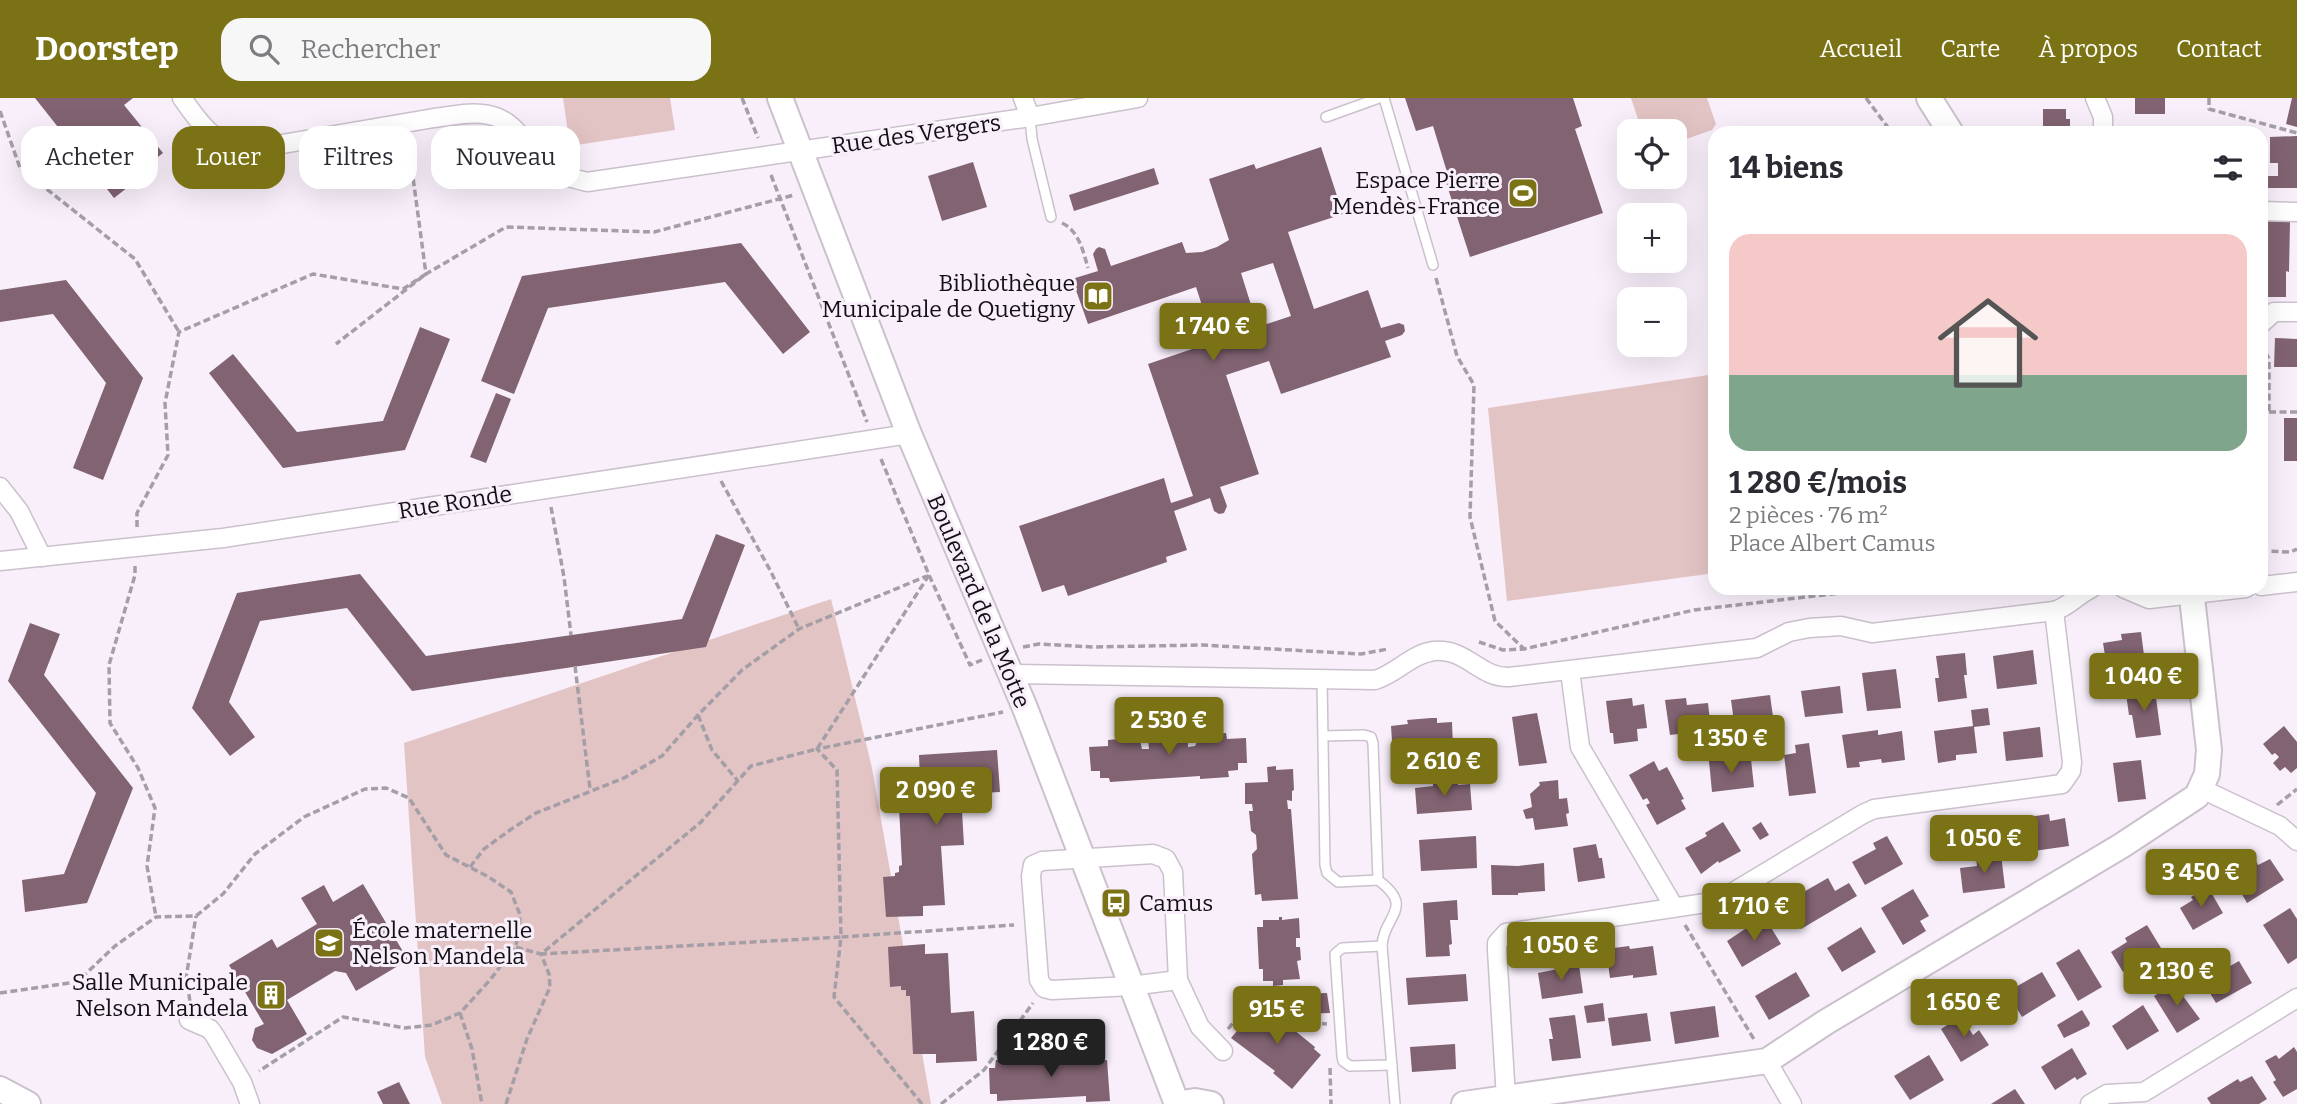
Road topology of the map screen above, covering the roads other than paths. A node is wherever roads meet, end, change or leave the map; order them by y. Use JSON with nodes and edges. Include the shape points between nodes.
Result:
{"nodes":[{"id":1,"x":182,"y":98,"type":"edge"},
{"id":2,"x":780,"y":98,"type":"edge"},
{"id":3,"x":1023,"y":98,"type":"edge"},
{"id":4,"x":1138,"y":98,"type":"edge"},
{"id":5,"x":1381,"y":98,"type":"edge"},
{"id":6,"x":1930,"y":98,"type":"edge"},
{"id":7,"x":2095,"y":98,"type":"edge"},
{"id":8,"x":1030,"y":117,"type":"junction"},
{"id":9,"x":1326,"y":117,"type":"dead end"},
{"id":10,"x":1946,"y":126,"type":"edge"},
{"id":11,"x":2102,"y":126,"type":"edge"},
{"id":12,"x":802,"y":151,"type":"junction"},
{"id":13,"x":2268,"y":211,"type":"edge"},
{"id":14,"x":2297,"y":212,"type":"edge"},
{"id":15,"x":1051,"y":217,"type":"road end"},
{"id":16,"x":1433,"y":265,"type":"road end"},
{"id":17,"x":2297,"y":312,"type":"edge"},
{"id":18,"x":2268,"y":318,"type":"edge"},
{"id":19,"x":909,"y":434,"type":"junction"},
{"id":20,"x":0,"y":487,"type":"edge"},
{"id":21,"x":42,"y":557,"type":"junction"},
{"id":22,"x":0,"y":561,"type":"edge"},
{"id":23,"x":2297,"y":582,"type":"edge"},
{"id":24,"x":2268,"y":585,"type":"edge"},
{"id":25,"x":2078,"y":595,"type":"edge"},
{"id":26,"x":2140,"y":595,"type":"edge"},
{"id":27,"x":2170,"y":595,"type":"edge"},
{"id":28,"x":2191,"y":595,"type":"edge"},
{"id":29,"x":2054,"y":611,"type":"junction"},
{"id":30,"x":1006,"y":663,"type":"junction"},
{"id":31,"x":1570,"y":671,"type":"junction"},
{"id":32,"x":1322,"y":679,"type":"junction"},
{"id":33,"x":1324,"y":736,"type":"junction"},
{"id":34,"x":2202,"y":789,"type":"junction"},
{"id":35,"x":2297,"y":841,"type":"edge"},
{"id":36,"x":1082,"y":858,"type":"junction"},
{"id":37,"x":1378,"y":880,"type":"junction"},
{"id":38,"x":1674,"y":907,"type":"junction"},
{"id":39,"x":1382,"y":946,"type":"junction"},
{"id":40,"x":1178,"y":980,"type":"junction"},
{"id":41,"x":1131,"y":986,"type":"junction"},
{"id":42,"x":2297,"y":998,"type":"edge"},
{"id":43,"x":190,"y":1020,"type":"road end"},
{"id":44,"x":1223,"y":1051,"type":"dead end"},
{"id":45,"x":1767,"y":1061,"type":"junction"},
{"id":46,"x":1392,"y":1065,"type":"junction"},
{"id":47,"x":0,"y":1089,"type":"edge"},
{"id":48,"x":1506,"y":1098,"type":"junction"},
{"id":49,"x":28,"y":1104,"type":"edge"},
{"id":50,"x":250,"y":1104,"type":"edge"},
{"id":51,"x":1177,"y":1104,"type":"edge"},
{"id":52,"x":1210,"y":1104,"type":"edge"},
{"id":53,"x":1395,"y":1104,"type":"edge"},
{"id":54,"x":1464,"y":1104,"type":"edge"},
{"id":55,"x":1792,"y":1104,"type":"edge"},
{"id":56,"x":2090,"y":1104,"type":"edge"}],
"edges":[{"from":1,"to":12,"type":"street","name":"Rue des Vergers","via":[[201,125],[221,142],[247,150],[461,115],[489,115],[511,124],[556,173],[587,182]]},
{"from":2,"to":12,"type":"street","name":"Boulevard de la Motte"},
{"from":3,"to":8,"type":"street","name":"Rue des Vergers"},
{"from":4,"to":8,"type":"street","name":"Rue des Vergers"},
{"from":5,"to":9,"type":"lane"},
{"from":5,"to":16,"type":"lane"},
{"from":6,"to":10,"type":"street"},
{"from":7,"to":11,"type":"street"},
{"from":8,"to":12,"type":"street","name":"Rue des Vergers"},
{"from":8,"to":15,"type":"lane"},
{"from":12,"to":19,"type":"street","name":"Boulevard de la Motte"},
{"from":13,"to":14,"type":"street"},
{"from":17,"to":18,"type":"street","via":[[2274,312]]},
{"from":19,"to":21,"type":"street","name":"Rue Ronde","via":[[223,538]]},
{"from":19,"to":30,"type":"street","name":"Boulevard de la Motte"},
{"from":20,"to":21,"type":"street","via":[[19,511]]},
{"from":21,"to":22,"type":"street","name":"Rue Ronde"},
{"from":23,"to":24,"type":"street"},
{"from":25,"to":29,"type":"street"},
{"from":26,"to":27,"type":"street","via":[[2149,599]]},
{"from":28,"to":34,"type":"street","via":[[2209,750]]},
{"from":29,"to":31,"type":"street","via":[[1872,633],[1841,626],[1809,628],[1757,648]]},
{"from":29,"to":38,"type":"street","via":[[2071,762],[2062,784],[1874,809],[1724,897]]},
{"from":30,"to":32,"type":"street"},
{"from":30,"to":36,"type":"street","name":"Boulevard de la Motte"},
{"from":31,"to":32,"type":"street","via":[[1500,678],[1459,654],[1433,651],[1379,678]]},
{"from":31,"to":38,"type":"street","via":[[1580,747]]},
{"from":32,"to":33,"type":"lane"},
{"from":33,"to":37,"type":"lane","via":[[1364,735],[1373,740]]},
{"from":33,"to":37,"type":"lane","via":[[1327,873],[1338,882]]},
{"from":34,"to":35,"type":"street","via":[[2280,826]]},
{"from":34,"to":45,"type":"street","via":[[2121,846]]},
{"from":36,"to":40,"type":"street","via":[[1153,853],[1170,864]]},
{"from":36,"to":41,"type":"street","name":"Boulevard de la Motte"},
{"from":36,"to":41,"type":"street","via":[[1042,861],[1031,870],[1039,980],[1052,990]]},
{"from":37,"to":39,"type":"lane","via":[[1392,892],[1396,904]]},
{"from":38,"to":48,"type":"street","via":[[1513,930],[1501,937],[1497,950]]},
{"from":39,"to":46,"type":"lane"},
{"from":39,"to":46,"type":"lane","via":[[1342,948],[1335,954],[1342,1056],[1350,1066]]},
{"from":40,"to":41,"type":"street"},
{"from":40,"to":44,"type":"street","via":[[1200,1027]]},
{"from":41,"to":51,"type":"street","name":"Boulevard de la Motte"},
{"from":42,"to":56,"type":"street","via":[[2144,1092],[2107,1094]]},
{"from":43,"to":50,"type":"street","via":[[210,1029]]},
{"from":45,"to":48,"type":"street"},
{"from":45,"to":55,"type":"street"},
{"from":46,"to":53,"type":"lane"},
{"from":47,"to":49,"type":"street"},
{"from":48,"to":54,"type":"street"},
{"from":51,"to":52,"type":"street"}]}
